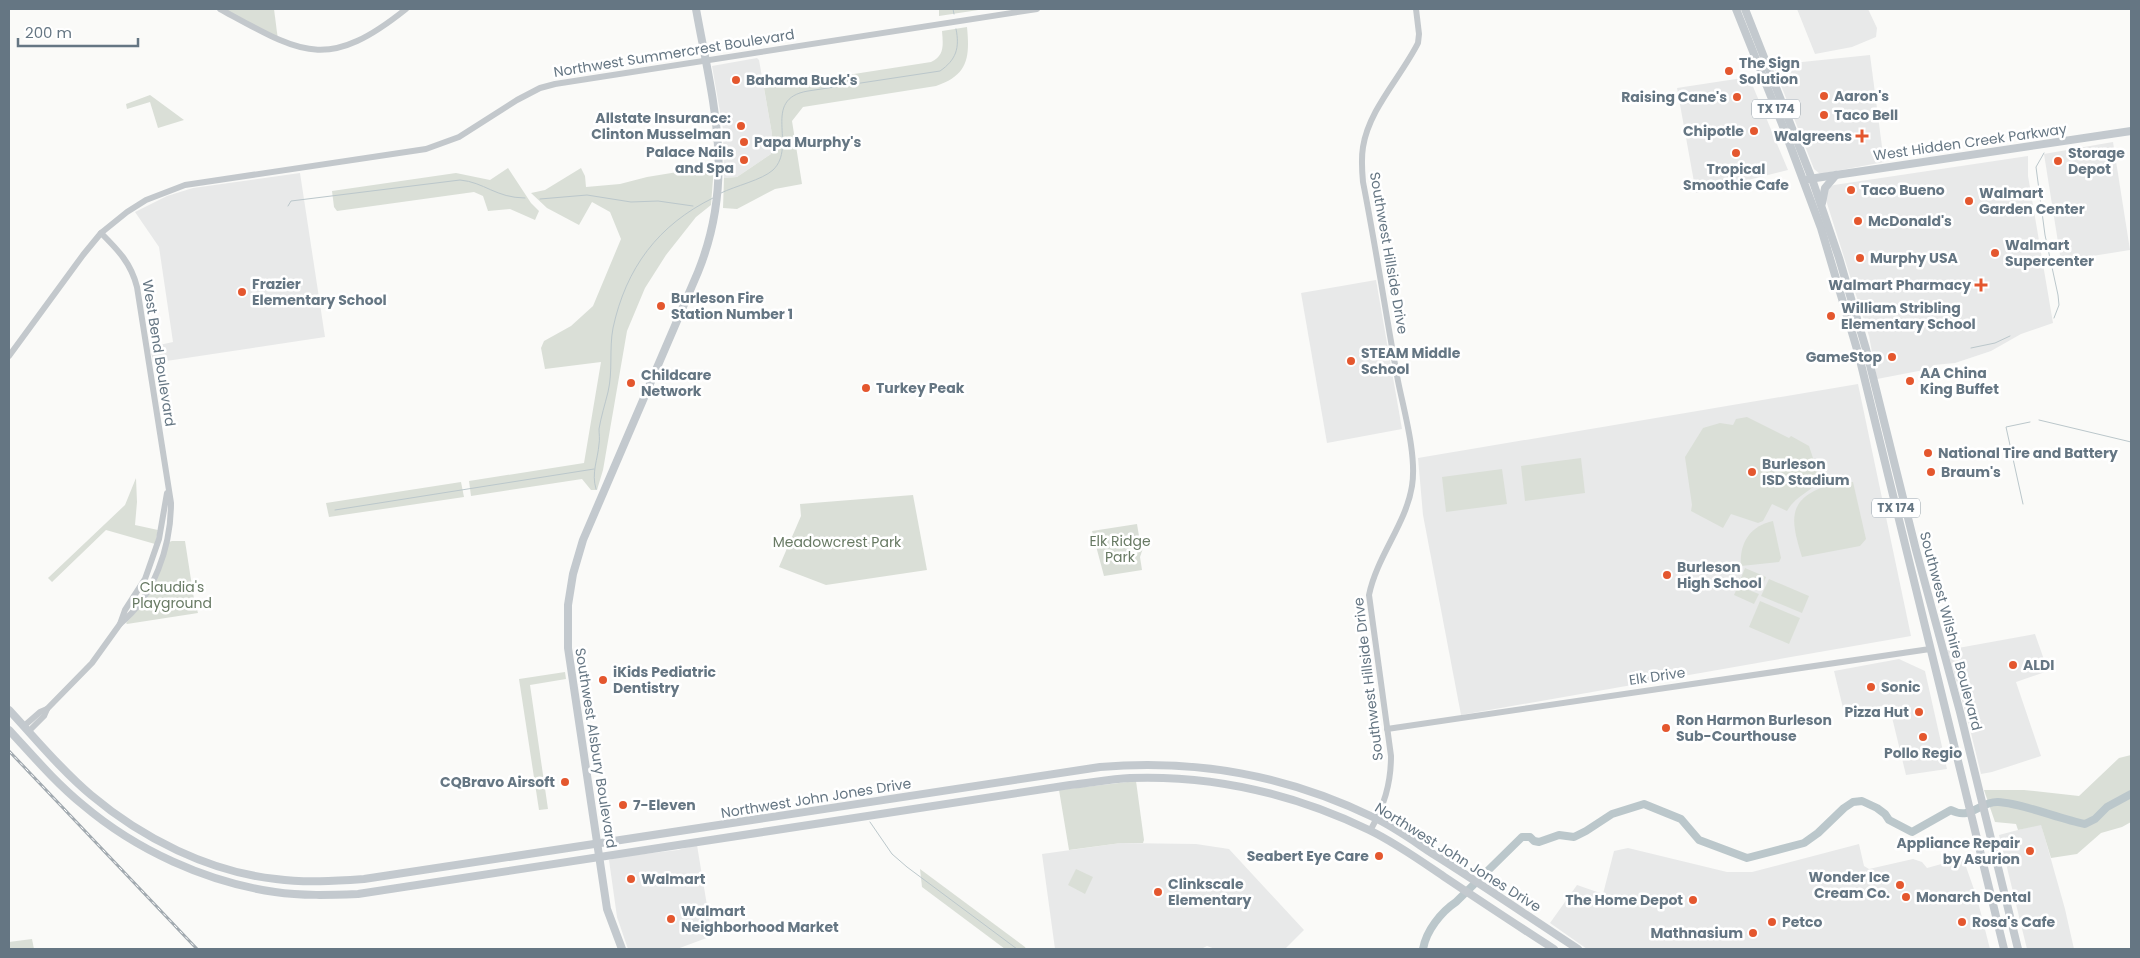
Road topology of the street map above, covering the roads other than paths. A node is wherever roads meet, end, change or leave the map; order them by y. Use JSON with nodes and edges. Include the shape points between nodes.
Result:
{"nodes":[{"id":1,"x":220,"y":9,"type":"edge"},
{"id":2,"x":406,"y":9,"type":"edge"},
{"id":3,"x":696,"y":9,"type":"edge"},
{"id":4,"x":1037,"y":9,"type":"edge"},
{"id":5,"x":1416,"y":9,"type":"edge"},
{"id":6,"x":1736,"y":9,"type":"edge"},
{"id":7,"x":1745,"y":9,"type":"edge"},
{"id":8,"x":705,"y":61,"type":"junction"},
{"id":9,"x":2131,"y":131,"type":"edge"},
{"id":10,"x":1836,"y":175,"type":"junction"},
{"id":11,"x":1808,"y":179,"type":"junction"},
{"id":12,"x":1821,"y":205,"type":"junction"},
{"id":13,"x":101,"y":233,"type":"junction"},
{"id":14,"x":1845,"y":309,"type":"junction"},
{"id":15,"x":1864,"y":341,"type":"junction"},
{"id":16,"x":9,"y":356,"type":"edge"},
{"id":17,"x":1885,"y":425,"type":"junction"},
{"id":18,"x":1877,"y":427,"type":"junction"},
{"id":19,"x":1930,"y":649,"type":"junction"},
{"id":20,"x":9,"y":710,"type":"edge"},
{"id":21,"x":26,"y":729,"type":"junction"},
{"id":22,"x":1387,"y":729,"type":"junction"},
{"id":23,"x":9,"y":730,"type":"edge"},
{"id":24,"x":1377,"y":819,"type":"junction"},
{"id":25,"x":1370,"y":830,"type":"junction"},
{"id":26,"x":598,"y":844,"type":"junction"},
{"id":27,"x":600,"y":857,"type":"junction"},
{"id":28,"x":416,"y":872,"type":"junction"},
{"id":29,"x":418,"y":885,"type":"junction"},
{"id":30,"x":1567,"y":942,"type":"junction"},
{"id":31,"x":622,"y":949,"type":"edge"},
{"id":32,"x":1554,"y":949,"type":"edge"},
{"id":33,"x":1562,"y":949,"type":"edge"},
{"id":34,"x":1578,"y":949,"type":"edge"},
{"id":35,"x":2004,"y":949,"type":"edge"},
{"id":36,"x":2018,"y":949,"type":"edge"}],
"edges":[{"from":1,"to":2,"type":"street","via":[[288,44],[331,50],[354,43]]},
{"from":3,"to":8,"type":"main road","name":"Southwest Alsbury Boulevard"},
{"from":4,"to":8,"type":"street","name":"Northwest Summercrest Boulevard"},
{"from":5,"to":22,"type":"street","name":"Southwest Hillside Drive","via":[[1418,43],[1377,111],[1366,135],[1362,159],[1363,182],[1413,467],[1409,499],[1375,572],[1369,595]]},
{"from":6,"to":11,"type":"main road","name":"Southwest Wilshire Boulevard","number":"TX 174"},
{"from":7,"to":11,"type":"main road","name":"Southwest Wilshire Boulevard","number":"TX 174"},
{"from":8,"to":13,"type":"street","name":"Northwest Summercrest Boulevard","via":[[555,84],[525,95],[484,122],[445,143],[426,149],[185,185],[160,193],[126,212]]},
{"from":8,"to":26,"type":"main road","name":"Southwest Alsbury Boulevard","via":[[718,130],[719,185],[711,236],[583,540],[568,605],[568,648]]},
{"from":9,"to":10,"type":"main road","name":"West Hidden Creek Parkway"},
{"from":10,"to":11,"type":"main road","name":"West Hidden Creek Parkway"},
{"from":10,"to":12,"type":"main road","via":[[1825,188]]},
{"from":11,"to":12,"type":"main road","name":"Southwest Wilshire Boulevard","number":"TX 174"},
{"from":11,"to":14,"type":"main road","name":"Southwest Wilshire Boulevard","number":"TX 174"},
{"from":12,"to":15,"type":"main road","name":"Southwest Wilshire Boulevard","number":"TX 174"},
{"from":13,"to":16,"type":"street"},
{"from":13,"to":21,"type":"street","name":"West Bend Boulevard","via":[[124,256],[137,287],[168,489],[153,559],[120,624],[92,663],[44,716]]},
{"from":14,"to":15,"type":"main road","via":[[1852,315],[1858,338]]},
{"from":14,"to":18,"type":"main road","name":"Southwest Wilshire Boulevard","number":"TX 174"},
{"from":15,"to":17,"type":"main road","name":"Southwest Wilshire Boulevard","number":"TX 174"},
{"from":17,"to":18,"type":"main road"},
{"from":17,"to":36,"type":"main road","name":"Southwest Wilshire Boulevard","number":"TX 174"},
{"from":18,"to":19,"type":"main road","name":"Southwest Wilshire Boulevard","number":"TX 174"},
{"from":19,"to":22,"type":"street","name":"Elk Drive"},
{"from":19,"to":35,"type":"main road","name":"Southwest Wilshire Boulevard","number":"TX 174"},
{"from":20,"to":21,"type":"main road","name":"Northwest John Jones Drive"},
{"from":21,"to":28,"type":"main road","name":"Northwest John Jones Drive","via":[[72,777],[112,811],[141,831],[196,858],[238,872],[277,880],[336,881]]},
{"from":22,"to":24,"type":"street","name":"Southwest Hillside Drive","via":[[1391,775]]},
{"from":23,"to":29,"type":"main road","name":"Northwest John Jones Drive","via":[[84,806],[136,842],[191,869],[250,888],[318,896]]},
{"from":24,"to":25,"type":"street","name":"Southwest Hillside Drive"},
{"from":24,"to":26,"type":"main road","name":"Northwest John Jones Drive","via":[[1318,794],[1265,777],[1215,768],[1127,765],[1076,770]]},
{"from":24,"to":30,"type":"main road","name":"Northwest John Jones Drive"},
{"from":25,"to":27,"type":"main road","name":"Northwest John Jones Drive","via":[[1298,801],[1245,787],[1173,778],[1128,778]]},
{"from":25,"to":32,"type":"main road","name":"Northwest John Jones Drive"},
{"from":26,"to":27,"type":"main road","name":"Southwest Alsbury Boulevard"},
{"from":26,"to":28,"type":"main road","name":"Northwest John Jones Drive"},
{"from":27,"to":29,"type":"main road","name":"Northwest John Jones Drive"},
{"from":27,"to":31,"type":"main road","name":"Southwest Alsbury Boulevard","via":[[607,909]]},
{"from":28,"to":29,"type":"main road"},
{"from":30,"to":33,"type":"main road"},
{"from":30,"to":34,"type":"main road","name":"Northwest John Jones Drive"}]}
